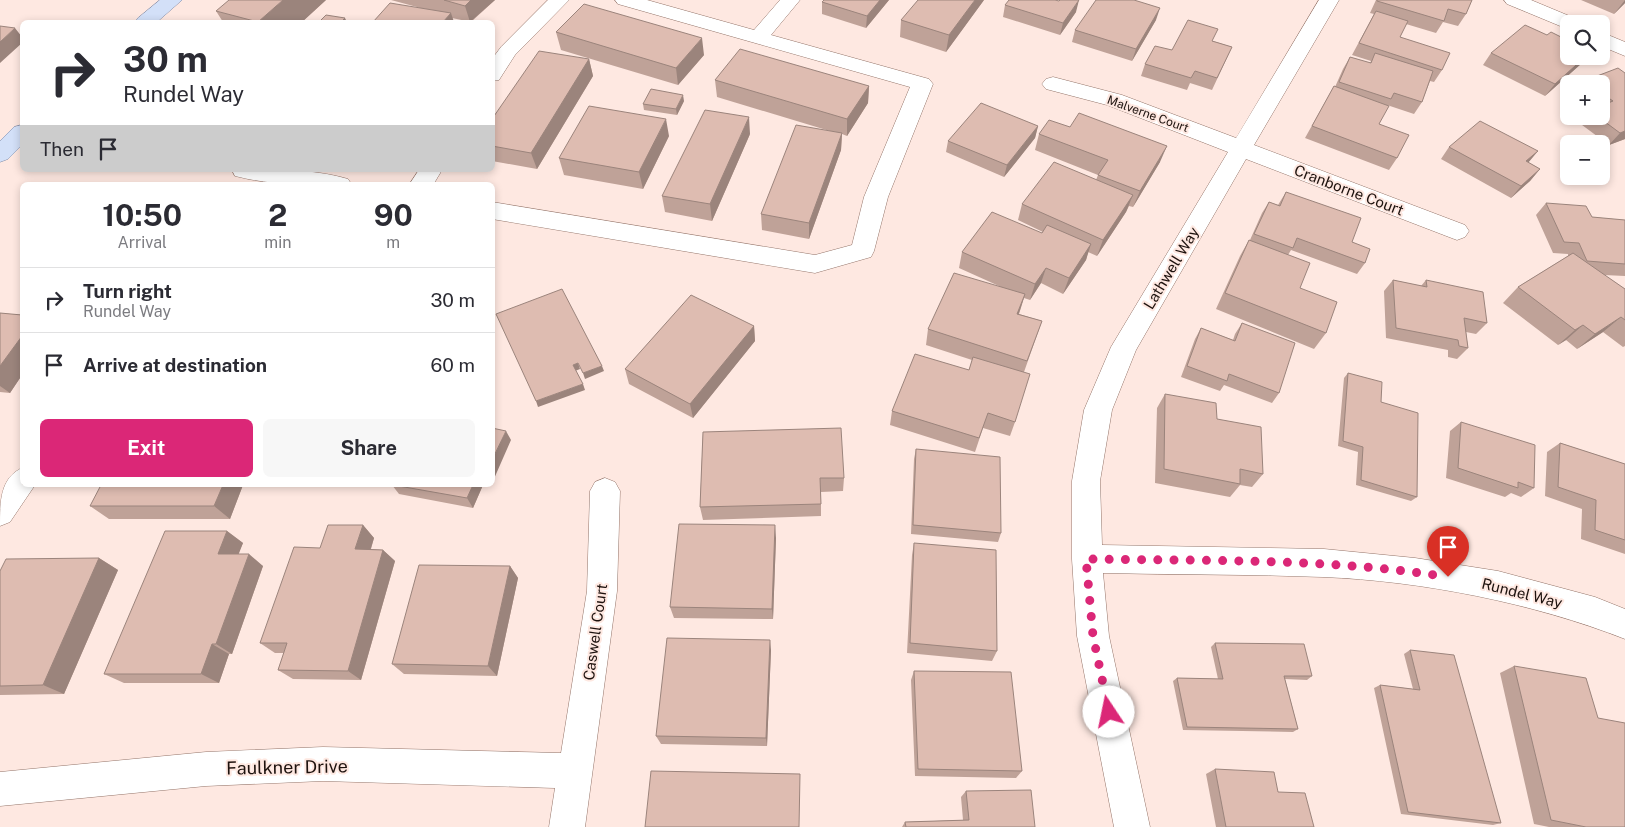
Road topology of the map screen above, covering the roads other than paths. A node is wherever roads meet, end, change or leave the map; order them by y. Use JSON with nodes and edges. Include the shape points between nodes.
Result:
{"nodes":[{"id":1,"x":172,"y":0,"type":"edge"},
{"id":2,"x":559,"y":0,"type":"edge"},
{"id":3,"x":625,"y":0,"type":"edge"},
{"id":4,"x":790,"y":0,"type":"edge"},
{"id":5,"x":1328,"y":0,"type":"edge"},
{"id":6,"x":1514,"y":0,"type":"edge"},
{"id":7,"x":1560,"y":19,"type":"edge"},
{"id":8,"x":147,"y":20,"type":"edge"},
{"id":9,"x":758,"y":38,"type":"junction"},
{"id":10,"x":1610,"y":42,"type":"edge"},
{"id":11,"x":1625,"y":50,"type":"edge"},
{"id":12,"x":495,"y":70,"type":"edge"},
{"id":13,"x":1053,"y":84,"type":"dead end"},
{"id":14,"x":20,"y":136,"type":"edge"},
{"id":15,"x":1242,"y":149,"type":"junction"},
{"id":16,"x":0,"y":154,"type":"edge"},
{"id":17,"x":256,"y":172,"type":"edge"},
{"id":18,"x":321,"y":182,"type":"edge"},
{"id":19,"x":495,"y":211,"type":"edge"},
{"id":20,"x":1457,"y":231,"type":"dead end"},
{"id":21,"x":20,"y":484,"type":"edge"},
{"id":22,"x":605,"y":491,"type":"dead end"},
{"id":23,"x":0,"y":513,"type":"edge"},
{"id":24,"x":1086,"y":559,"type":"junction"},
{"id":25,"x":1625,"y":624,"type":"edge"},
{"id":26,"x":575,"y":771,"type":"junction"},
{"id":27,"x":0,"y":789,"type":"edge"},
{"id":28,"x":567,"y":827,"type":"edge"},
{"id":29,"x":1132,"y":827,"type":"edge"}],
"edges":[{"from":1,"to":8,"type":"main road"},
{"from":2,"to":12,"type":"street","via":[[508,50]]},
{"from":3,"to":9,"type":"street"},
{"from":4,"to":9,"type":"street"},
{"from":5,"to":15,"type":"street","name":"Lathwell Way"},
{"from":6,"to":7,"type":"street"},
{"from":9,"to":19,"type":"street","via":[[922,84],[876,197],[862,250],[815,264]]},
{"from":10,"to":11,"type":"street"},
{"from":13,"to":15,"type":"street","name":"Malverne Court","via":[[1114,100]]},
{"from":14,"to":16,"type":"main road"},
{"from":15,"to":20,"type":"street","name":"Cranborne Court"},
{"from":15,"to":24,"type":"street","name":"Lathwell Way","via":[[1124,347],[1098,410],[1086,481]]},
{"from":17,"to":18,"type":"street"},
{"from":21,"to":23,"type":"street"},
{"from":22,"to":26,"type":"street","name":"Caswell Court","via":[[602,591]]},
{"from":24,"to":25,"type":"street","name":"Rundel Way","via":[[1324,563],[1415,572],[1498,586],[1595,612]]},
{"from":24,"to":29,"type":"street","name":"Lathwell Way","via":[[1093,636]]},
{"from":26,"to":27,"type":"street","name":"Faulkner Drive","via":[[323,764],[206,769]]},
{"from":26,"to":28,"type":"street","name":"Caswell Court"}]}
